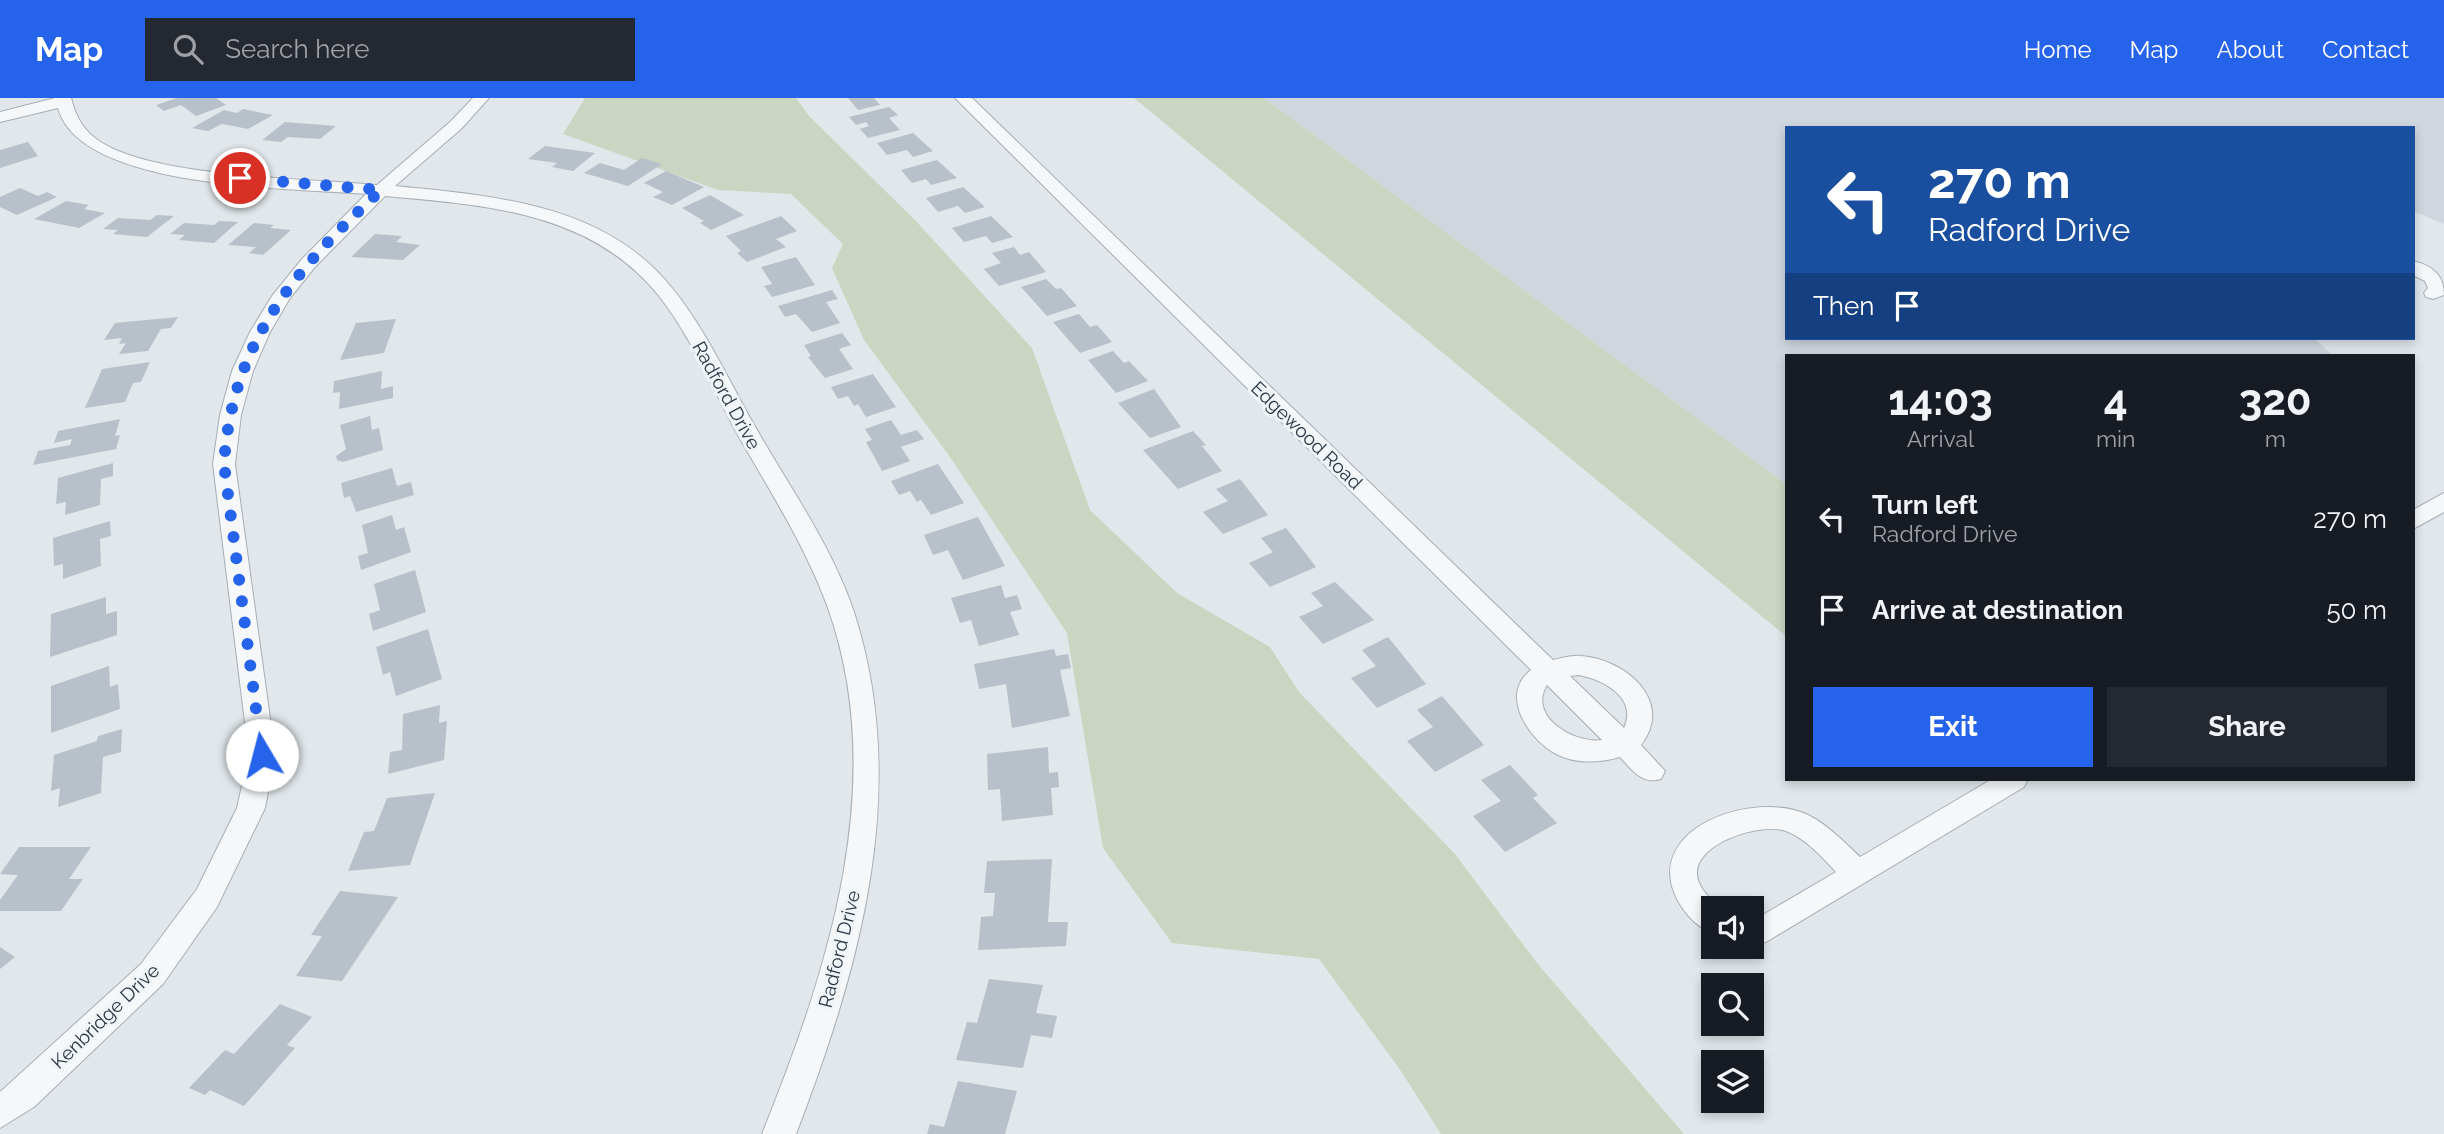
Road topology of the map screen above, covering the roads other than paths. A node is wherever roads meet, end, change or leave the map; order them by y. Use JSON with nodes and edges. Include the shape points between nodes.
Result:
{"nodes":[{"id":1,"x":481,"y":98,"type":"edge"},
{"id":2,"x":963,"y":98,"type":"edge"},
{"id":3,"x":63,"y":100,"type":"edge"},
{"id":4,"x":0,"y":117,"type":"edge"},
{"id":5,"x":381,"y":190,"type":"junction"},
{"id":6,"x":2415,"y":268,"type":"edge"},
{"id":7,"x":2415,"y":296,"type":"edge"},
{"id":8,"x":2439,"y":296,"type":"edge"},
{"id":9,"x":2444,"y":500,"type":"edge"},
{"id":10,"x":2415,"y":520,"type":"edge"},
{"id":11,"x":1548,"y":670,"type":"junction"},
{"id":12,"x":1624,"y":744,"type":"junction"},
{"id":13,"x":1651,"y":771,"type":"dead end"},
{"id":14,"x":2011,"y":781,"type":"edge"},
{"id":15,"x":1857,"y":873,"type":"junction"},
{"id":16,"x":1701,"y":906,"type":"edge"},
{"id":17,"x":1764,"y":929,"type":"edge"},
{"id":18,"x":0,"y":1112,"type":"edge"},
{"id":19,"x":779,"y":1134,"type":"edge"}],
"edges":[{"from":1,"to":5,"type":"street","name":"Kenbridge Drive"},
{"from":2,"to":11,"type":"street","name":"Edgewood Road"},
{"from":3,"to":4,"type":"street"},
{"from":3,"to":5,"type":"street","name":"Radford Drive","via":[[82,135],[108,153],[146,166]]},
{"from":5,"to":18,"type":"street","name":"Kenbridge Drive","via":[[286,288],[258,334],[235,388],[224,464],[262,755],[251,808],[207,898],[152,974]]},
{"from":5,"to":19,"type":"street","name":"Radford Drive","via":[[489,203],[557,218],[600,236],[647,268],[678,307],[836,597],[862,696],[866,785],[861,855],[836,971]]},
{"from":6,"to":8,"type":"street","via":[[2433,278]]},
{"from":7,"to":8,"type":"street"},
{"from":9,"to":10,"type":"street"},
{"from":11,"to":12,"type":"street","name":"Edgewood Road"},
{"from":11,"to":12,"type":"street","via":[[1588,666],[1628,687],[1641,715],[1635,734]]},
{"from":11,"to":12,"type":"street","via":[[1535,680],[1528,698],[1532,718],[1542,731],[1564,746],[1582,751]]},
{"from":12,"to":13,"type":"street","name":"Edgewood Road"},
{"from":14,"to":15,"type":"street"},
{"from":15,"to":16,"type":"street","via":[[1794,821],[1769,815],[1745,817],[1687,852],[1682,867],[1686,889]]},
{"from":15,"to":17,"type":"street"}]}
